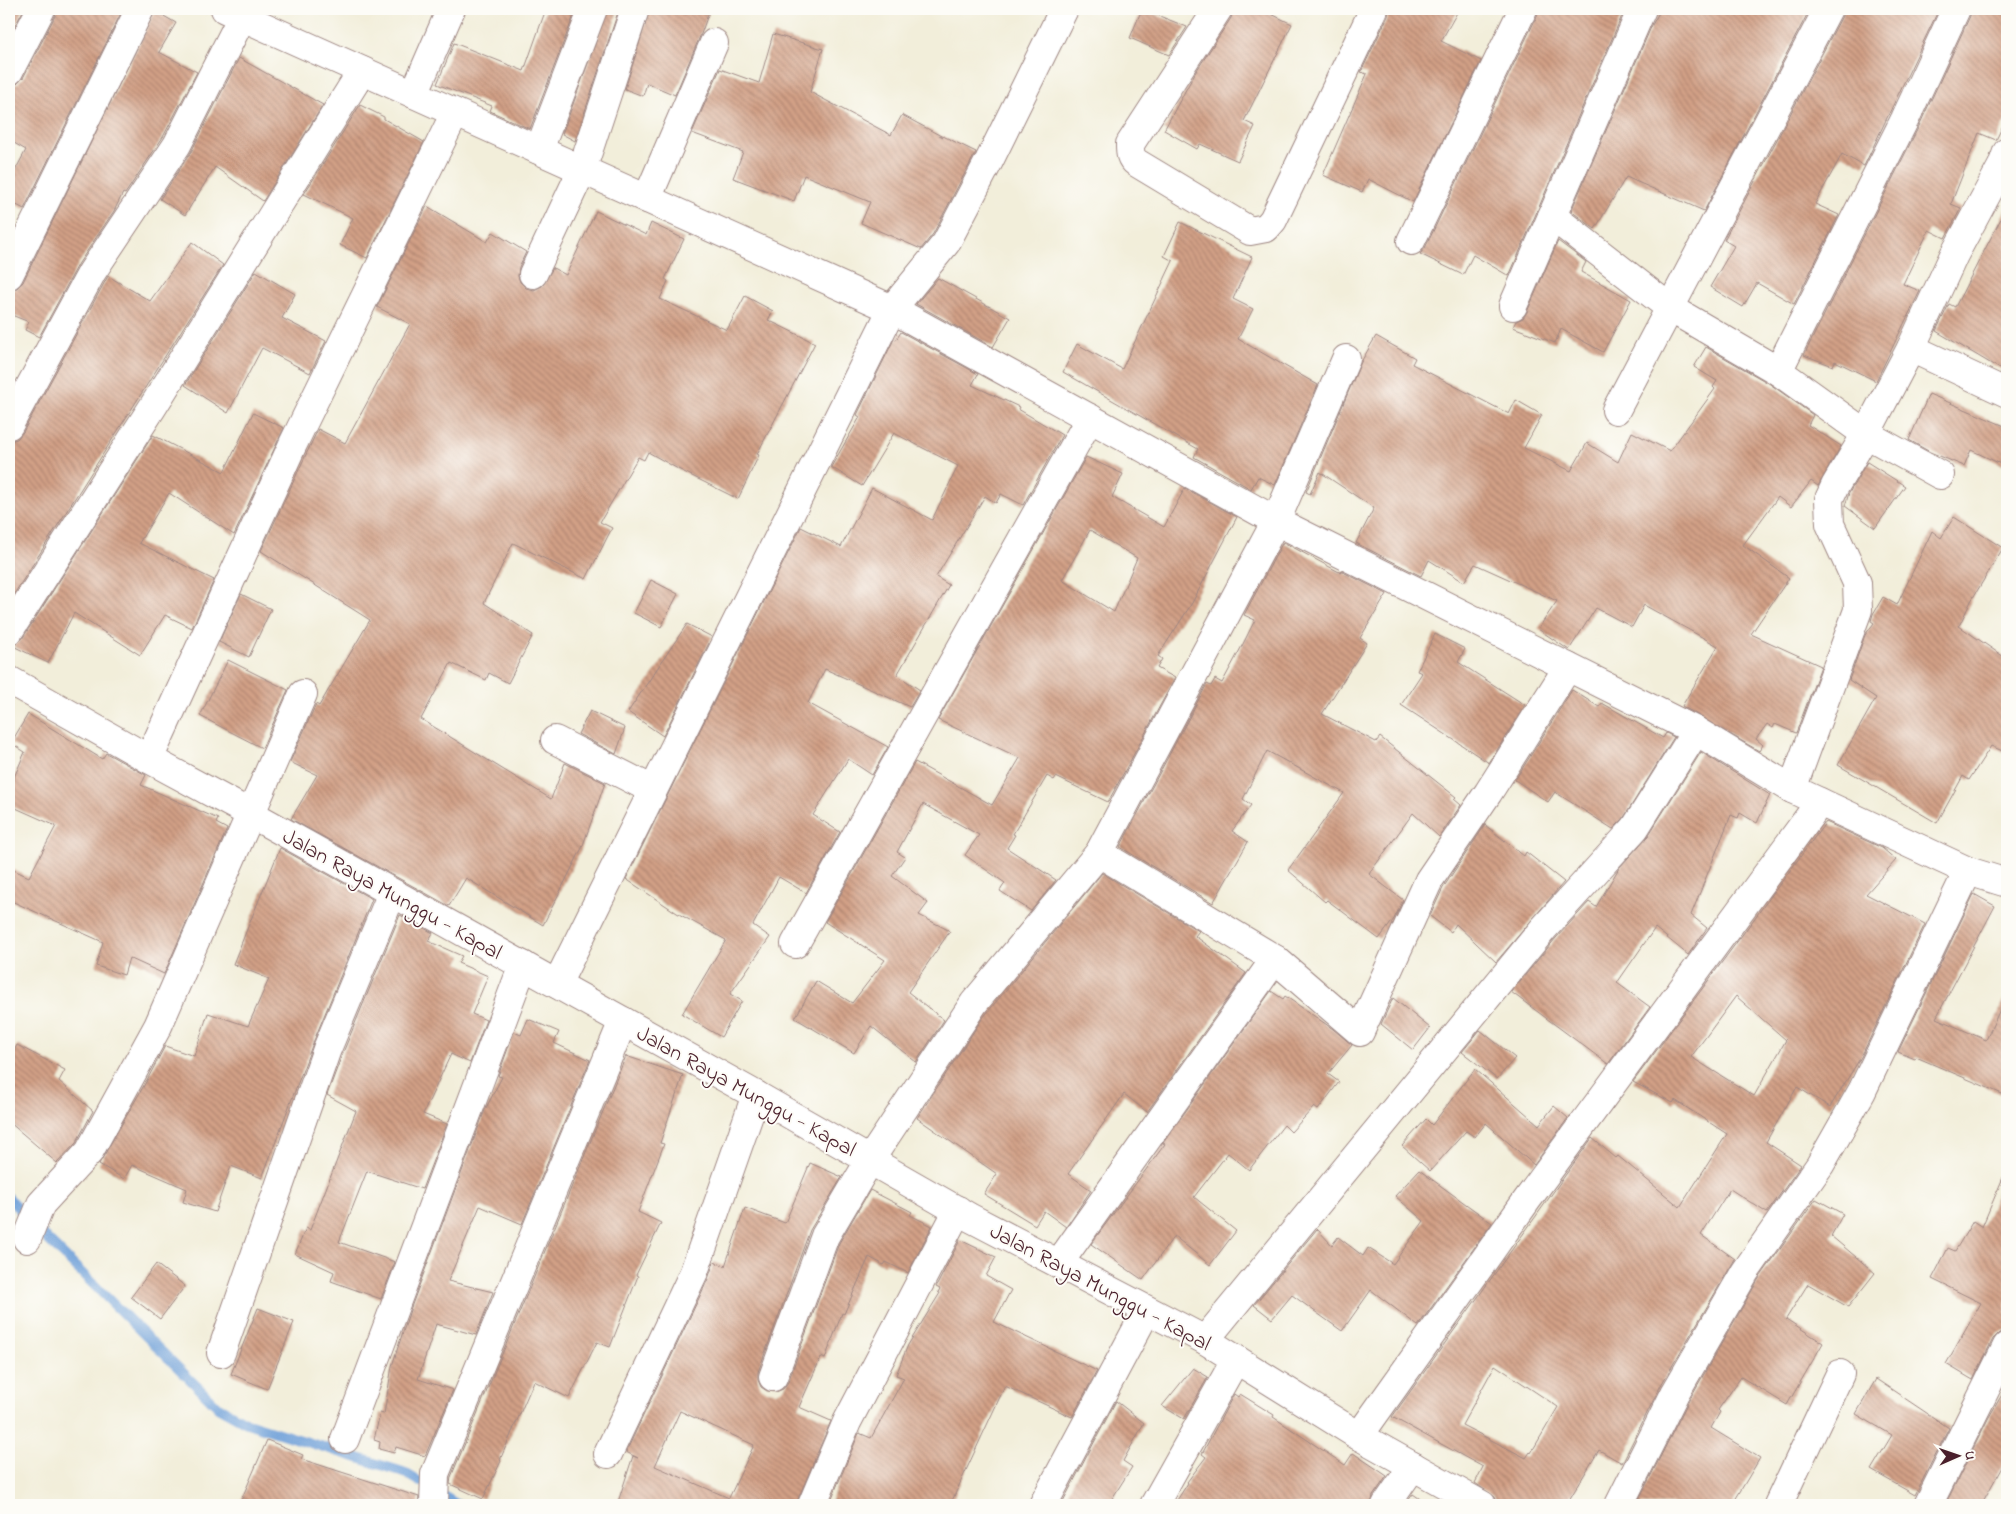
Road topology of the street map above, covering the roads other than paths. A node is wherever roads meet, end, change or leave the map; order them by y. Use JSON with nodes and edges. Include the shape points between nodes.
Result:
{"nodes":[{"id":1,"x":41,"y":9,"type":"edge"},
{"id":2,"x":140,"y":9,"type":"edge"},
{"id":3,"x":451,"y":9,"type":"edge"},
{"id":4,"x":593,"y":9,"type":"edge"},
{"id":5,"x":635,"y":9,"type":"edge"},
{"id":6,"x":1064,"y":9,"type":"edge"},
{"id":7,"x":1218,"y":9,"type":"edge"},
{"id":8,"x":1374,"y":9,"type":"edge"},
{"id":9,"x":1523,"y":9,"type":"edge"},
{"id":10,"x":1642,"y":9,"type":"edge"},
{"id":11,"x":1828,"y":9,"type":"edge"},
{"id":12,"x":1956,"y":9,"type":"edge"},
{"id":13,"x":234,"y":13,"type":"edge"},
{"id":14,"x":714,"y":43,"type":"dead end"},
{"id":15,"x":9,"y":71,"type":"edge"},
{"id":16,"x":362,"y":71,"type":"junction"},
{"id":17,"x":414,"y":94,"type":"junction"},
{"id":18,"x":455,"y":113,"type":"junction"},
{"id":19,"x":539,"y":150,"type":"junction"},
{"id":20,"x":2007,"y":152,"type":"edge"},
{"id":21,"x":582,"y":170,"type":"junction"},
{"id":22,"x":648,"y":199,"type":"junction"},
{"id":23,"x":1552,"y":216,"type":"junction"},
{"id":24,"x":1411,"y":241,"type":"dead end"},
{"id":25,"x":533,"y":274,"type":"dead end"},
{"id":26,"x":9,"y":275,"type":"edge"},
{"id":27,"x":1513,"y":306,"type":"dead end"},
{"id":28,"x":1670,"y":308,"type":"junction"},
{"id":29,"x":892,"y":309,"type":"junction"},
{"id":30,"x":1911,"y":348,"type":"junction"},
{"id":31,"x":1346,"y":359,"type":"dead end"},
{"id":32,"x":1778,"y":371,"type":"junction"},
{"id":33,"x":2007,"y":393,"type":"edge"},
{"id":34,"x":1616,"y":410,"type":"dead end"},
{"id":35,"x":1090,"y":418,"type":"junction"},
{"id":36,"x":9,"y":426,"type":"edge"},
{"id":37,"x":1866,"y":434,"type":"junction"},
{"id":38,"x":1940,"y":475,"type":"dead end"},
{"id":39,"x":1276,"y":521,"type":"junction"},
{"id":40,"x":9,"y":631,"type":"edge"},
{"id":41,"x":1568,"y":667,"type":"junction"},
{"id":42,"x":10,"y":686,"type":"edge"},
{"id":43,"x":303,"y":694,"type":"dead end"},
{"id":44,"x":1696,"y":731,"type":"junction"},
{"id":45,"x":555,"y":740,"type":"dead end"},
{"id":46,"x":148,"y":759,"type":"junction"},
{"id":47,"x":1792,"y":789,"type":"junction"},
{"id":48,"x":653,"y":790,"type":"junction"},
{"id":49,"x":1820,"y":802,"type":"junction"},
{"id":50,"x":250,"y":814,"type":"junction"},
{"id":51,"x":1099,"y":853,"type":"junction"},
{"id":52,"x":1968,"y":871,"type":"junction"},
{"id":53,"x":2007,"y":883,"type":"edge"},
{"id":54,"x":392,"y":893,"type":"junction"},
{"id":55,"x":795,"y":944,"type":"dead end"},
{"id":56,"x":1275,"y":959,"type":"junction"},
{"id":57,"x":523,"y":965,"type":"junction"},
{"id":58,"x":557,"y":984,"type":"junction"},
{"id":59,"x":623,"y":1021,"type":"junction"},
{"id":60,"x":756,"y":1095,"type":"junction"},
{"id":61,"x":870,"y":1160,"type":"junction"},
{"id":62,"x":958,"y":1210,"type":"junction"},
{"id":63,"x":27,"y":1239,"type":"dead end"},
{"id":64,"x":1059,"y":1262,"type":"junction"},
{"id":65,"x":1147,"y":1310,"type":"junction"},
{"id":66,"x":1205,"y":1340,"type":"junction"},
{"id":67,"x":2007,"y":1346,"type":"edge"},
{"id":68,"x":221,"y":1353,"type":"dead end"},
{"id":69,"x":1236,"y":1360,"type":"junction"},
{"id":70,"x":1840,"y":1374,"type":"dead end"},
{"id":71,"x":773,"y":1377,"type":"dead end"},
{"id":72,"x":1359,"y":1436,"type":"junction"},
{"id":73,"x":344,"y":1439,"type":"dead end"},
{"id":74,"x":608,"y":1454,"type":"dead end"},
{"id":75,"x":1413,"y":1466,"type":"junction"},
{"id":76,"x":434,"y":1505,"type":"edge"},
{"id":77,"x":812,"y":1505,"type":"edge"},
{"id":78,"x":1043,"y":1505,"type":"edge"},
{"id":79,"x":1154,"y":1505,"type":"edge"},
{"id":80,"x":1386,"y":1505,"type":"edge"},
{"id":81,"x":1482,"y":1505,"type":"edge"},
{"id":82,"x":1619,"y":1505,"type":"edge"},
{"id":83,"x":1778,"y":1505,"type":"edge"},
{"id":84,"x":1928,"y":1505,"type":"edge"}],
"edges":[{"from":1,"to":15,"type":"street"},
{"from":2,"to":26,"type":"street"},
{"from":3,"to":17,"type":"street"},
{"from":4,"to":19,"type":"street"},
{"from":5,"to":21,"type":"street"},
{"from":6,"to":29,"type":"street","via":[[946,242]]},
{"from":7,"to":8,"type":"street","via":[[1130,144],[1130,152],[1137,163],[1250,231],[1266,228],[1273,220]]},
{"from":9,"to":24,"type":"street"},
{"from":10,"to":23,"type":"street"},
{"from":11,"to":28,"type":"street"},
{"from":12,"to":32,"type":"street","via":[[1905,119]]},
{"from":13,"to":16,"type":"street"},
{"from":13,"to":36,"type":"street","via":[[177,146],[92,272]]},
{"from":14,"to":22,"type":"street"},
{"from":16,"to":17,"type":"street"},
{"from":16,"to":40,"type":"street"},
{"from":17,"to":18,"type":"street"},
{"from":18,"to":19,"type":"street"},
{"from":18,"to":46,"type":"street","via":[[294,444]]},
{"from":19,"to":21,"type":"street"},
{"from":20,"to":30,"type":"street"},
{"from":21,"to":22,"type":"street"},
{"from":21,"to":25,"type":"street"},
{"from":22,"to":29,"type":"street"},
{"from":23,"to":27,"type":"street"},
{"from":23,"to":28,"type":"street"},
{"from":28,"to":32,"type":"street"},
{"from":28,"to":34,"type":"street"},
{"from":29,"to":35,"type":"street"},
{"from":29,"to":48,"type":"street"},
{"from":30,"to":33,"type":"street"},
{"from":30,"to":37,"type":"street"},
{"from":31,"to":39,"type":"street"},
{"from":32,"to":37,"type":"street"},
{"from":35,"to":39,"type":"street"},
{"from":35,"to":55,"type":"street"},
{"from":37,"to":38,"type":"street"},
{"from":37,"to":47,"type":"street","via":[[1829,499],[1830,524],[1857,582],[1858,610]]},
{"from":39,"to":41,"type":"street"},
{"from":39,"to":51,"type":"street"},
{"from":41,"to":44,"type":"street"},
{"from":41,"to":56,"type":"street","via":[[1429,880],[1360,1032]]},
{"from":42,"to":46,"type":"street","name":"Jalan Raya Munggu - Kapal"},
{"from":43,"to":50,"type":"street"},
{"from":44,"to":47,"type":"street"},
{"from":44,"to":66,"type":"street","via":[[1635,828],[1544,928]]},
{"from":45,"to":48,"type":"street"},
{"from":46,"to":50,"type":"street","name":"Jalan Raya Munggu - Kapal"},
{"from":47,"to":49,"type":"street"},
{"from":48,"to":58,"type":"street"},
{"from":49,"to":52,"type":"street"},
{"from":49,"to":72,"type":"street"},
{"from":50,"to":54,"type":"street","name":"Jalan Raya Munggu - Kapal"},
{"from":50,"to":63,"type":"street","via":[[158,1026],[89,1152],[41,1204]]},
{"from":51,"to":56,"type":"street"},
{"from":51,"to":61,"type":"street","via":[[974,1003]]},
{"from":52,"to":53,"type":"street"},
{"from":52,"to":82,"type":"street","via":[[1862,1091],[1820,1165],[1745,1272],[1675,1393]]},
{"from":54,"to":57,"type":"street","name":"Jalan Raya Munggu - Kapal"},
{"from":54,"to":68,"type":"street","via":[[327,1050]]},
{"from":56,"to":64,"type":"street"},
{"from":57,"to":58,"type":"street","name":"Jalan Raya Munggu - Kapal"},
{"from":57,"to":73,"type":"street"},
{"from":58,"to":59,"type":"street","name":"Jalan Raya Munggu - Kapal"},
{"from":59,"to":60,"type":"street","name":"Jalan Raya Munggu - Kapal"},
{"from":59,"to":76,"type":"street","via":[[435,1474]]},
{"from":60,"to":61,"type":"street","name":"Jalan Raya Munggu - Kapal"},
{"from":60,"to":74,"type":"street","via":[[694,1272]]},
{"from":61,"to":62,"type":"street","name":"Jalan Raya Munggu - Kapal"},
{"from":61,"to":71,"type":"street","via":[[824,1236]]},
{"from":62,"to":64,"type":"street","name":"Jalan Raya Munggu - Kapal"},
{"from":62,"to":77,"type":"street","via":[[847,1422]]},
{"from":64,"to":65,"type":"street","name":"Jalan Raya Munggu - Kapal"},
{"from":65,"to":66,"type":"street","name":"Jalan Raya Munggu - Kapal"},
{"from":65,"to":78,"type":"street"},
{"from":66,"to":69,"type":"street","name":"Jalan Raya Munggu - Kapal"},
{"from":67,"to":84,"type":"street"},
{"from":69,"to":72,"type":"street","name":"Jalan Raya Munggu - Kapal"},
{"from":69,"to":79,"type":"street"},
{"from":70,"to":83,"type":"street"},
{"from":72,"to":75,"type":"street","name":"Jalan Raya Munggu - Kapal"},
{"from":75,"to":80,"type":"street"},
{"from":75,"to":81,"type":"street","name":"Jalan Raya Munggu - Kapal"}]}
